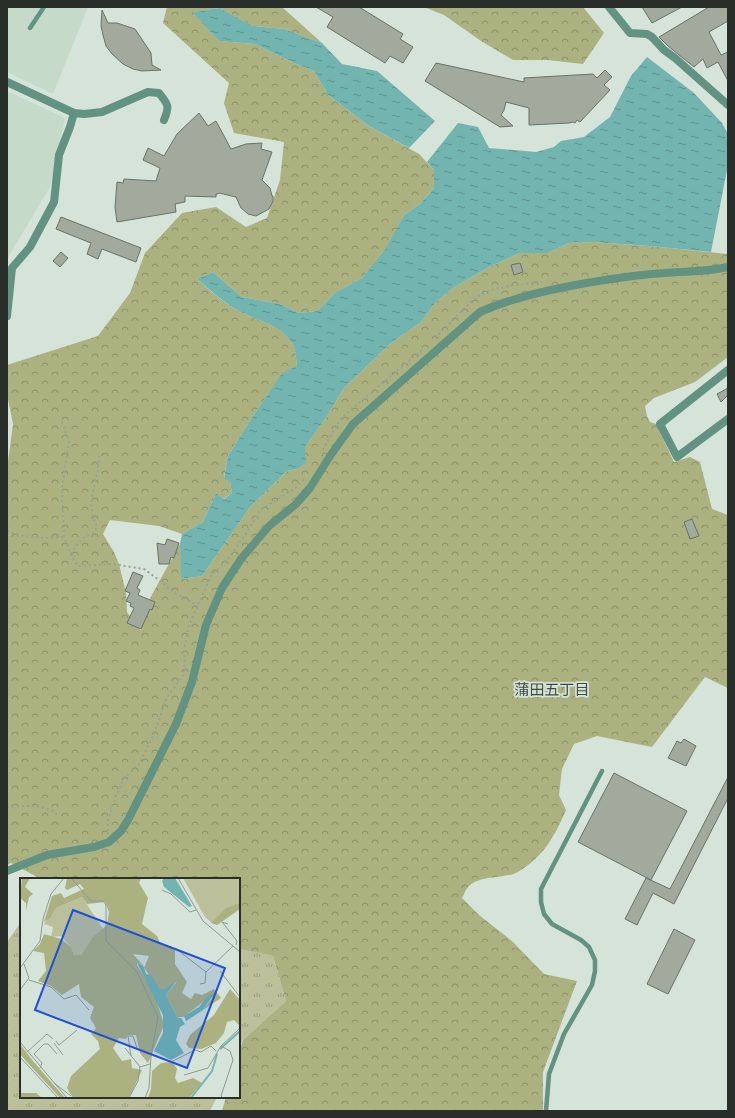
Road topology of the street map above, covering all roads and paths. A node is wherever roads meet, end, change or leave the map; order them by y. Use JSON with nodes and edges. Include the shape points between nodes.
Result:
{"nodes":[{"id":1,"x":44,"y":7,"type":"edge"},
{"id":2,"x":609,"y":7,"type":"edge"},
{"id":3,"x":30,"y":28,"type":"dead end"},
{"id":4,"x":7,"y":82,"type":"edge"},
{"id":5,"x":728,"y":105,"type":"edge"},
{"id":6,"x":74,"y":113,"type":"junction"},
{"id":7,"x":164,"y":120,"type":"dead end"},
{"id":8,"x":728,"y":267,"type":"edge"},
{"id":9,"x":548,"y":281,"type":"dead end"},
{"id":10,"x":7,"y":316,"type":"edge"},
{"id":11,"x":432,"y":341,"type":"dead end"},
{"id":12,"x":426,"y":346,"type":"dead end"},
{"id":13,"x":728,"y":370,"type":"edge"},
{"id":14,"x":728,"y":419,"type":"edge"},
{"id":15,"x":62,"y":422,"type":"dead end"},
{"id":16,"x":322,"y":450,"type":"dead end"},
{"id":17,"x":99,"y":456,"type":"dead end"},
{"id":18,"x":308,"y":476,"type":"dead end"},
{"id":19,"x":7,"y":531,"type":"edge"},
{"id":20,"x":64,"y":537,"type":"junction"},
{"id":21,"x":71,"y":554,"type":"junction"},
{"id":22,"x":198,"y":606,"type":"junction"},
{"id":23,"x":602,"y":771,"type":"dead end"},
{"id":24,"x":7,"y":807,"type":"edge"},
{"id":25,"x":59,"y":816,"type":"dead end"},
{"id":26,"x":109,"y":842,"type":"junction"},
{"id":27,"x":7,"y":871,"type":"edge"},
{"id":28,"x":546,"y":1111,"type":"edge"}],
"edges":[{"from":1,"to":3,"type":"lane"},
{"from":2,"to":5,"type":"street","via":[[630,33],[647,34],[652,37]]},
{"from":4,"to":6,"type":"street"},
{"from":6,"to":7,"type":"street","via":[[102,112],[148,92],[159,93],[167,102],[168,110]]},
{"from":6,"to":10,"type":"street","via":[[60,155],[54,202],[30,247],[12,268]]},
{"from":8,"to":26,"type":"street","via":[[616,277],[529,294],[498,304],[480,312],[379,399],[353,424],[310,488],[295,505],[269,526],[241,559],[222,588],[206,625],[192,682],[176,724],[128,820],[121,832]]},
{"from":9,"to":11,"type":"path","via":[[486,292],[473,301]]},
{"from":12,"to":16,"type":"path","via":[[340,420]]},
{"from":13,"to":14,"type":"street","via":[[660,424],[676,456]]},
{"from":15,"to":20,"type":"path","via":[[69,442],[62,488]]},
{"from":17,"to":21,"type":"path","via":[[100,466],[91,500],[96,526],[94,533],[84,537]]},
{"from":18,"to":22,"type":"path","via":[[294,489],[260,510],[230,558],[211,576]]},
{"from":19,"to":20,"type":"path","via":[[35,538]]},
{"from":20,"to":21,"type":"path"},
{"from":21,"to":22,"type":"path","via":[[78,566],[112,564],[144,570],[173,592]]},
{"from":22,"to":26,"type":"path","via":[[189,625],[184,674],[166,699],[154,734],[139,764],[123,780],[108,821]]},
{"from":23,"to":28,"type":"lane","via":[[541,889],[544,914],[552,924],[580,940],[595,960],[592,985],[564,1034],[549,1074]]},
{"from":24,"to":25,"type":"path","via":[[43,807]]},
{"from":26,"to":27,"type":"street","via":[[47,855]]}]}
